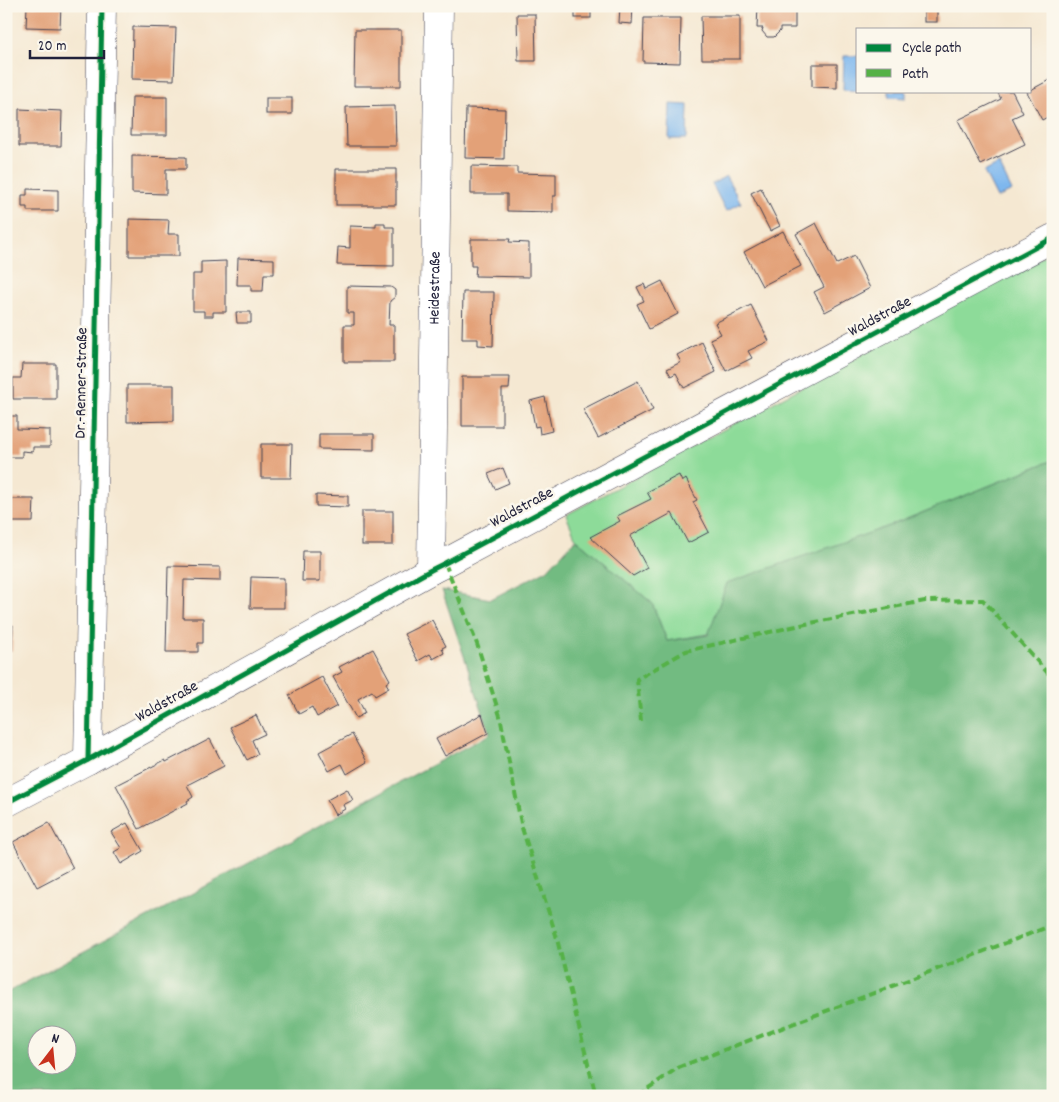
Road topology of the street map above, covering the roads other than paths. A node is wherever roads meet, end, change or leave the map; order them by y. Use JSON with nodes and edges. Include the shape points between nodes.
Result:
{"nodes":[{"id":1,"x":102,"y":6,"type":"edge"},
{"id":2,"x":440,"y":6,"type":"edge"},
{"id":3,"x":1053,"y":238,"type":"edge"},
{"id":4,"x":431,"y":570,"type":"junction"},
{"id":5,"x":88,"y":760,"type":"junction"},
{"id":6,"x":6,"y":803,"type":"edge"}],
"edges":[{"from":1,"to":5,"type":"street","name":"Dr.-Renner-Straße"},
{"from":2,"to":4,"type":"street","name":"Heidestraße"},
{"from":3,"to":4,"type":"street","name":"Waldstraße"},
{"from":4,"to":5,"type":"street","name":"Waldstraße"},
{"from":5,"to":6,"type":"street","name":"Waldstraße"}]}
